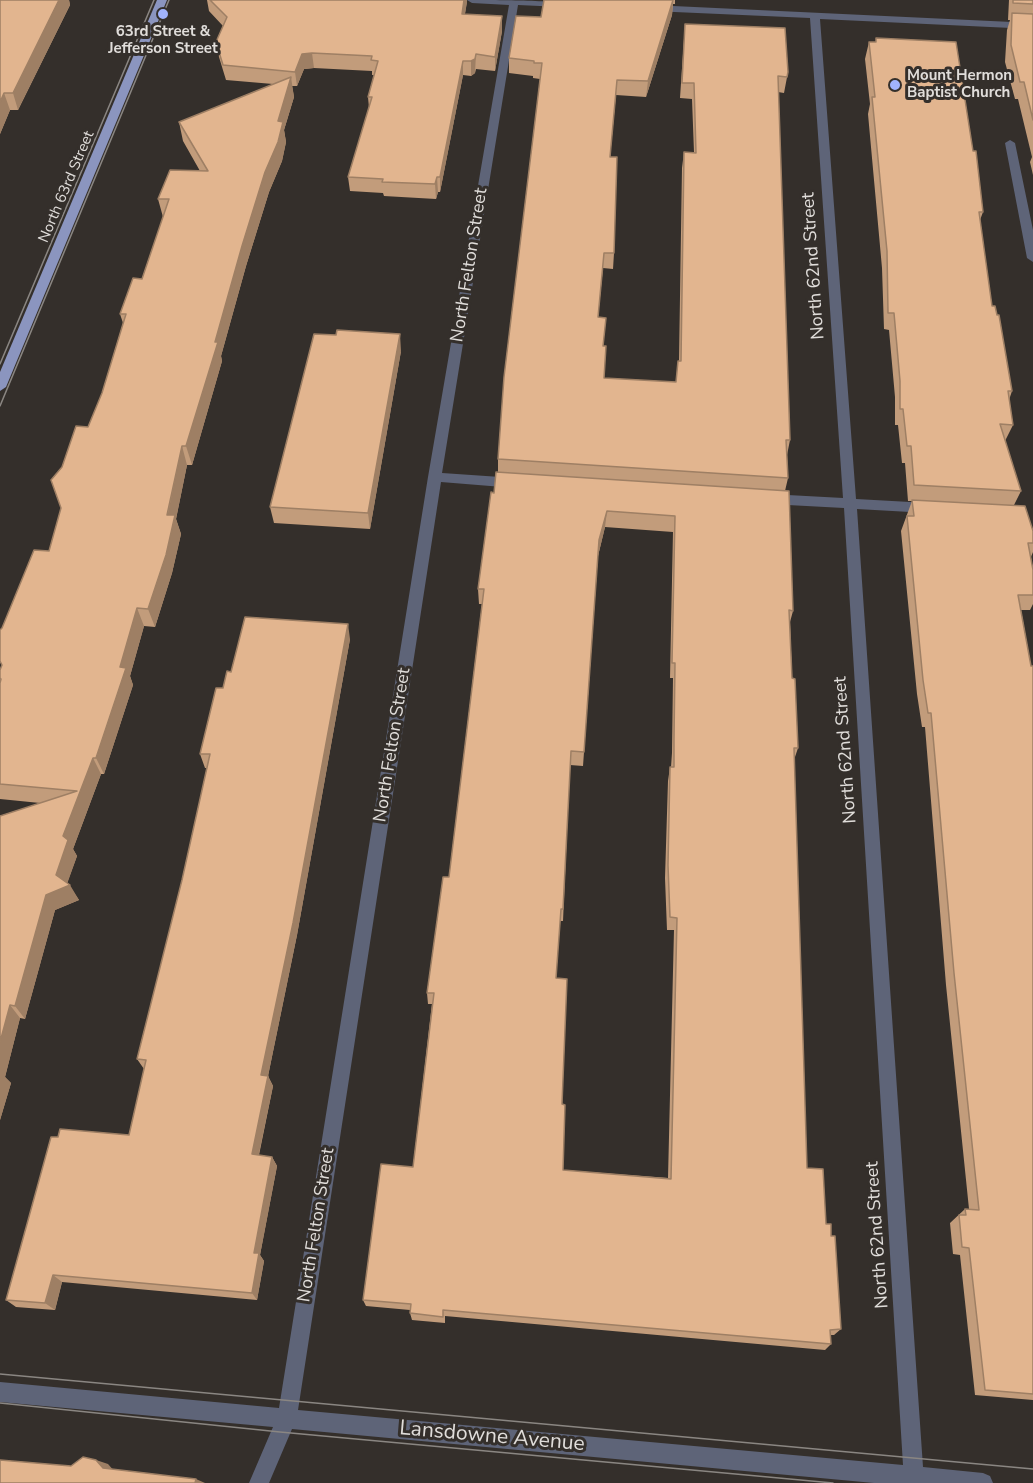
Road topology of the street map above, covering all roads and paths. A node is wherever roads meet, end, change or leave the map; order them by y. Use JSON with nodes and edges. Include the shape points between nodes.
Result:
{"nodes":[{"id":1,"x":162,"y":0,"type":"edge"},
{"id":2,"x":472,"y":0,"type":"edge"},
{"id":3,"x":514,"y":2,"type":"junction"},
{"id":4,"x":572,"y":4,"type":"edge"},
{"id":5,"x":641,"y":8,"type":"edge"},
{"id":6,"x":815,"y":16,"type":"junction"},
{"id":7,"x":1033,"y":26,"type":"edge"},
{"id":8,"x":1010,"y":143,"type":"dead end"},
{"id":9,"x":1033,"y":258,"type":"edge"},
{"id":10,"x":0,"y":387,"type":"edge"},
{"id":11,"x":435,"y":477,"type":"junction"},
{"id":12,"x":530,"y":484,"type":"edge"},
{"id":13,"x":755,"y":498,"type":"edge"},
{"id":14,"x":850,"y":503,"type":"junction"},
{"id":15,"x":941,"y":509,"type":"edge"},
{"id":16,"x":0,"y":1392,"type":"edge"},
{"id":17,"x":287,"y":1418,"type":"junction"},
{"id":18,"x":913,"y":1480,"type":"edge"},
{"id":19,"x":259,"y":1483,"type":"edge"},
{"id":20,"x":983,"y":1483,"type":"edge"}],
"edges":[{"from":1,"to":10,"type":"main road","name":"North 63rd Street"},
{"from":2,"to":3,"type":"street"},
{"from":3,"to":4,"type":"street"},
{"from":3,"to":11,"type":"street","name":"North Felton Street"},
{"from":5,"to":6,"type":"street"},
{"from":6,"to":7,"type":"street"},
{"from":6,"to":14,"type":"street","name":"North 62nd Street"},
{"from":8,"to":9,"type":"street"},
{"from":11,"to":12,"type":"street"},
{"from":11,"to":17,"type":"street","name":"North Felton Street"},
{"from":13,"to":14,"type":"street"},
{"from":14,"to":15,"type":"street"},
{"from":14,"to":18,"type":"street","name":"North 62nd Street"},
{"from":16,"to":17,"type":"street","name":"Lansdowne Avenue"},
{"from":17,"to":18,"type":"street","name":"Lansdowne Avenue"},
{"from":17,"to":19,"type":"street","name":"North Felton Street"},
{"from":18,"to":20,"type":"street","name":"Lansdowne Avenue"}]}
